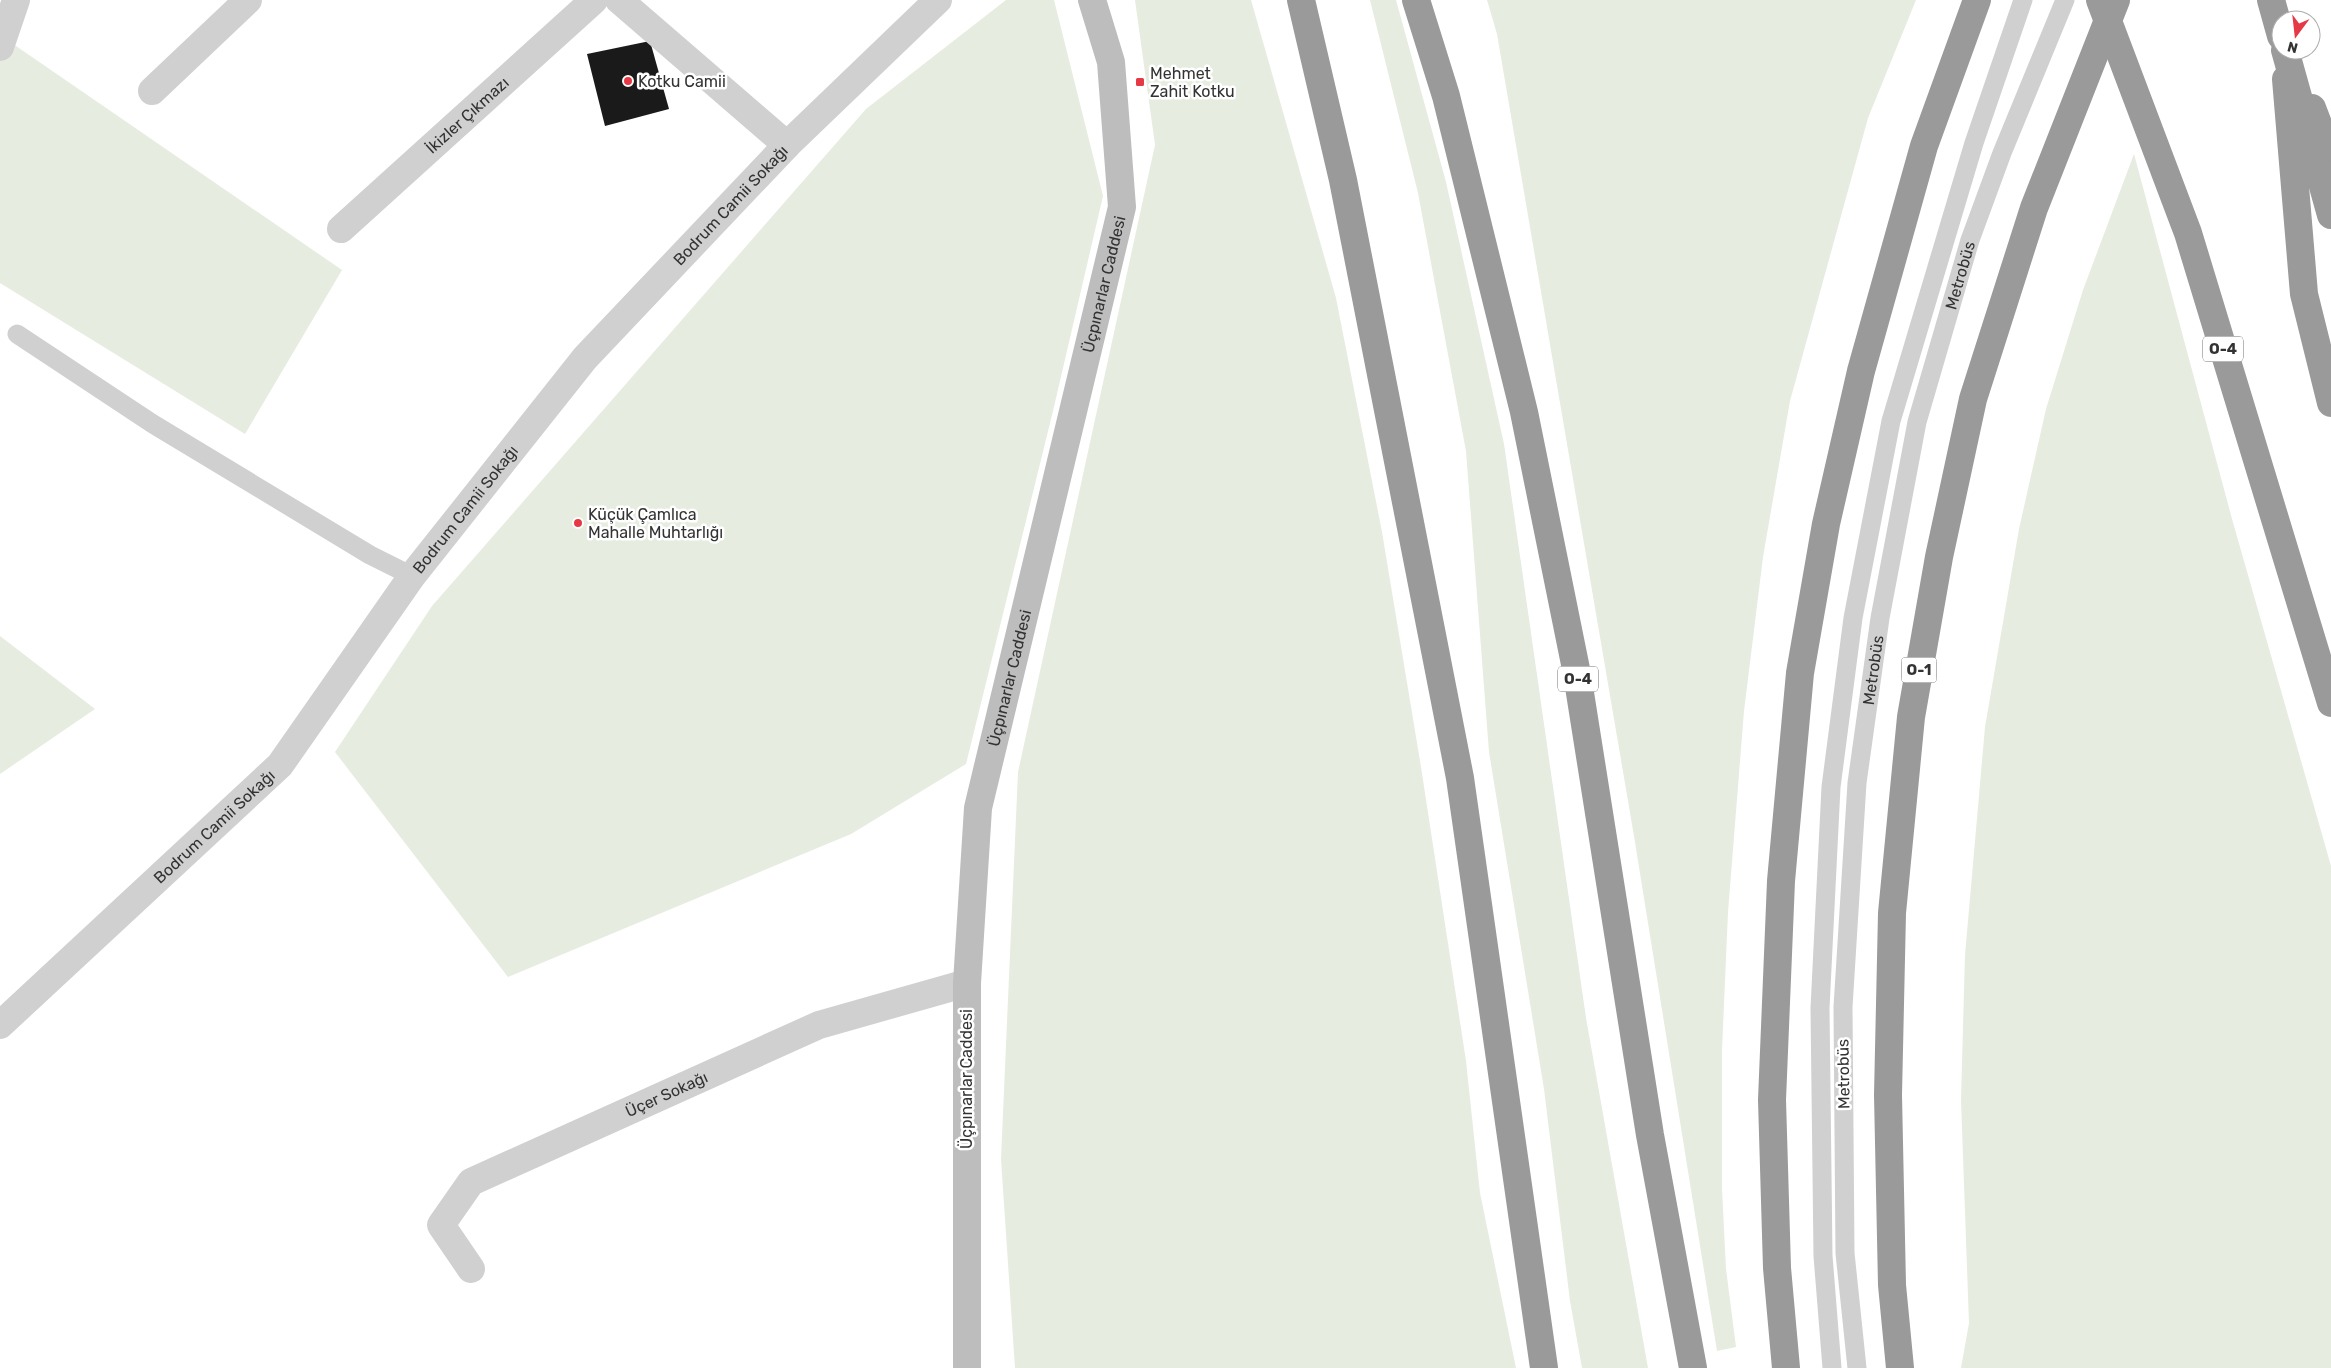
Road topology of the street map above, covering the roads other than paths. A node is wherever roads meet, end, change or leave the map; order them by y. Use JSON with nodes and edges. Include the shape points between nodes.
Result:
{"nodes":[{"id":1,"x":16,"y":0,"type":"edge"},
{"id":2,"x":248,"y":0,"type":"edge"},
{"id":3,"x":594,"y":0,"type":"edge"},
{"id":4,"x":619,"y":0,"type":"edge"},
{"id":5,"x":938,"y":0,"type":"edge"},
{"id":6,"x":1092,"y":0,"type":"edge"},
{"id":7,"x":1301,"y":0,"type":"edge"},
{"id":8,"x":1416,"y":0,"type":"edge"},
{"id":9,"x":1977,"y":0,"type":"edge"},
{"id":10,"x":2023,"y":0,"type":"edge"},
{"id":11,"x":2065,"y":0,"type":"edge"},
{"id":12,"x":2100,"y":0,"type":"edge"},
{"id":13,"x":2116,"y":0,"type":"edge"},
{"id":14,"x":0,"y":46,"type":"edge"},
{"id":15,"x":2286,"y":60,"type":"edge"},
{"id":16,"x":2288,"y":60,"type":"edge"},
{"id":17,"x":2294,"y":60,"type":"edge"},
{"id":18,"x":152,"y":91,"type":"dead end"},
{"id":19,"x":787,"y":145,"type":"junction"},
{"id":20,"x":2331,"y":158,"type":"edge"},
{"id":21,"x":2331,"y":215,"type":"edge"},
{"id":22,"x":341,"y":229,"type":"dead end"},
{"id":23,"x":17,"y":334,"type":"dead end"},
{"id":24,"x":2331,"y":403,"type":"edge"},
{"id":25,"x":412,"y":576,"type":"junction"},
{"id":26,"x":2331,"y":703,"type":"edge"},
{"id":27,"x":967,"y":983,"type":"junction"},
{"id":28,"x":0,"y":1025,"type":"edge"},
{"id":29,"x":471,"y":1269,"type":"dead end"},
{"id":30,"x":967,"y":1368,"type":"edge"},
{"id":31,"x":1544,"y":1368,"type":"edge"},
{"id":32,"x":1693,"y":1368,"type":"edge"},
{"id":33,"x":1786,"y":1368,"type":"edge"},
{"id":34,"x":1832,"y":1368,"type":"edge"},
{"id":35,"x":1857,"y":1368,"type":"edge"},
{"id":36,"x":1900,"y":1368,"type":"edge"}],
"edges":[{"from":1,"to":14,"type":"street"},
{"from":2,"to":18,"type":"street"},
{"from":3,"to":22,"type":"street","name":"İkizler Çıkmazı"},
{"from":4,"to":19,"type":"street"},
{"from":5,"to":19,"type":"street","name":"Bodrum Camii Sokağı"},
{"from":6,"to":27,"type":"street","name":"Üçpınarlar Caddesi","via":[[1111,62],[1122,207],[978,808]]},
{"from":7,"to":31,"type":"highway","via":[[1343,180],[1460,778]]},
{"from":8,"to":32,"type":"highway","number":"O-4","via":[[1446,96],[1524,412],[1572,644],[1650,1135]]},
{"from":9,"to":33,"type":"highway","via":[[1924,146],[1861,371],[1826,524],[1800,673],[1781,882],[1772,1100],[1776,1268]]},
{"from":10,"to":34,"type":"lane","name":"Metrobüs","via":[[1965,170],[1891,421],[1853,618],[1831,787],[1820,1008],[1823,1256]]},
{"from":11,"to":35,"type":"lane","name":"Metrobüs","via":[[2002,152],[1970,240],[1918,422],[1880,618],[1857,783],[1843,1007],[1845,1253]]},
{"from":12,"to":26,"type":"highway","number":"O-4","bridge":true,"via":[[2188,233]]},
{"from":13,"to":36,"type":"highway","number":"O-1","via":[[2034,208],[1973,399],[1938,557],[1911,717],[1892,913],[1888,1095],[1892,1285]]},
{"from":15,"to":24,"type":"highway","via":[[2304,294]]},
{"from":16,"to":21,"type":"highway","bridge":true},
{"from":17,"to":20,"type":"highway"},
{"from":19,"to":25,"type":"street","name":"Bodrum Camii Sokağı","via":[[585,358]]},
{"from":23,"to":25,"type":"lane","via":[[153,424],[370,555]]},
{"from":25,"to":28,"type":"street","name":"Bodrum Camii Sokağı","via":[[280,764]]},
{"from":27,"to":29,"type":"street","name":"Üçer Sokağı","via":[[819,1025],[471,1182],[441,1225]]},
{"from":27,"to":30,"type":"street","name":"Üçpınarlar Caddesi"}]}
